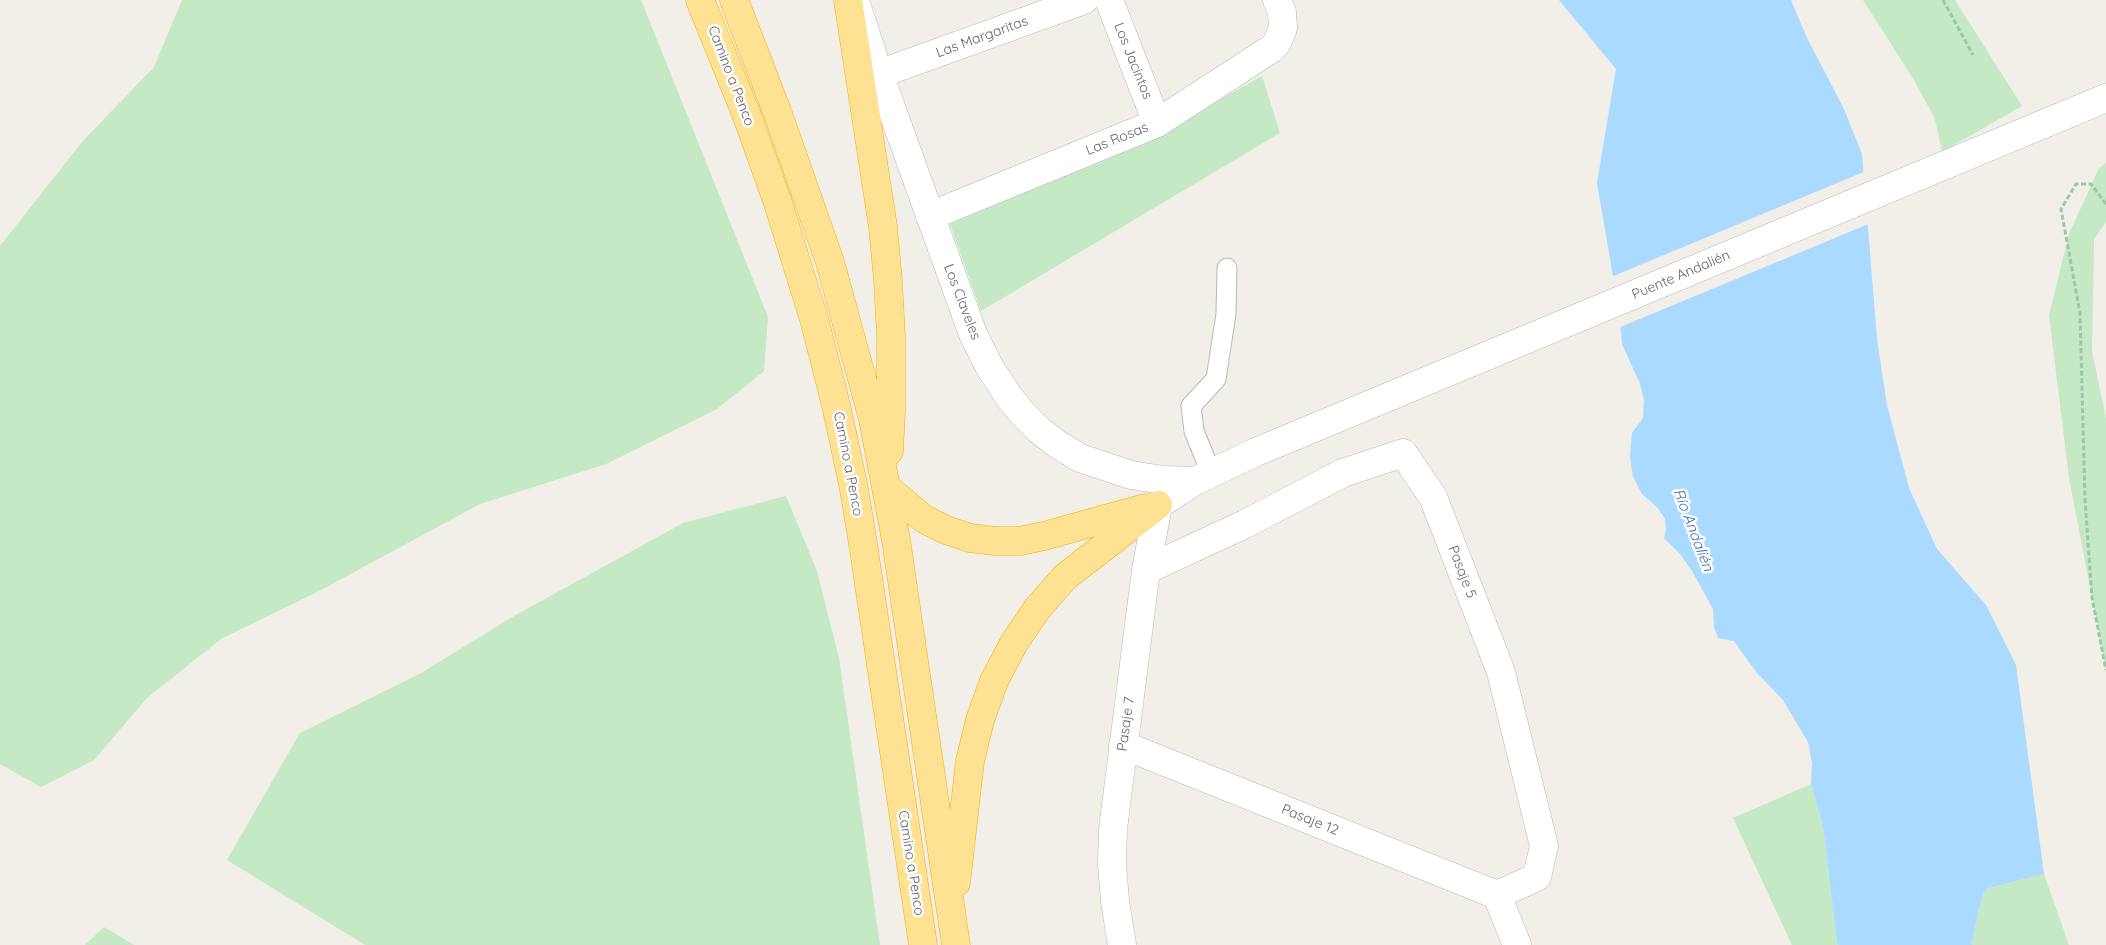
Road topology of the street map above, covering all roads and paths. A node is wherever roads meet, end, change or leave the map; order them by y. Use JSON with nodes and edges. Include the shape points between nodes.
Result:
{"nodes":[{"id":1,"x":700,"y":0,"type":"edge"},
{"id":2,"x":734,"y":0,"type":"edge"},
{"id":3,"x":848,"y":0,"type":"edge"},
{"id":4,"x":855,"y":0,"type":"edge"},
{"id":5,"x":1084,"y":0,"type":"edge"},
{"id":6,"x":1109,"y":0,"type":"edge"},
{"id":7,"x":1277,"y":0,"type":"edge"},
{"id":8,"x":1943,"y":0,"type":"edge"},
{"id":9,"x":1973,"y":54,"type":"dead end"},
{"id":10,"x":879,"y":74,"type":"junction"},
{"id":11,"x":2106,"y":98,"type":"edge"},
{"id":12,"x":1157,"y":123,"type":"junction"},
{"id":13,"x":2106,"y":204,"type":"edge"},
{"id":14,"x":930,"y":216,"type":"junction"},
{"id":15,"x":1227,"y":268,"type":"dead end"},
{"id":16,"x":1203,"y":477,"type":"junction"},
{"id":17,"x":886,"y":487,"type":"junction"},
{"id":18,"x":1158,"y":505,"type":"junction"},
{"id":19,"x":1146,"y":570,"type":"junction"},
{"id":20,"x":2106,"y":670,"type":"edge"},
{"id":21,"x":1123,"y":744,"type":"junction"},
{"id":22,"x":1497,"y":895,"type":"junction"},
{"id":23,"x":954,"y":932,"type":"edge"},
{"id":24,"x":923,"y":945,"type":"edge"},
{"id":25,"x":1122,"y":945,"type":"edge"},
{"id":26,"x":1518,"y":945,"type":"edge"}],
"edges":[{"from":1,"to":24,"type":"highway","name":"Camino a Penco","via":[[777,200],[814,319],[836,405],[863,544]]},
{"from":2,"to":17,"type":"highway","via":[[830,262],[862,375]]},
{"from":3,"to":17,"type":"highway","via":[[883,227],[888,281],[891,411]]},
{"from":4,"to":10,"type":"street","name":"Los Claveles"},
{"from":5,"to":10,"type":"street","name":"Las Margaritas"},
{"from":6,"to":12,"type":"street","name":"Los Jacintos"},
{"from":7,"to":12,"type":"street","name":"Las Rosas","via":[[1283,28],[1277,43]]},
{"from":8,"to":9,"type":"path"},
{"from":10,"to":14,"type":"street","name":"Los Claveles"},
{"from":11,"to":16,"type":"street","name":"Puente Andalién","via":[[1256,452]]},
{"from":12,"to":14,"type":"street","name":"Las Rosas"},
{"from":13,"to":20,"type":"path","via":[[2092,184],[2076,184],[2061,209],[2080,313],[2085,500],[2092,598]]},
{"from":14,"to":16,"type":"street","name":"Los Claveles","via":[[973,334],[989,366],[1023,414],[1057,444],[1105,468],[1163,480]]},
{"from":15,"to":16,"type":"lane","via":[[1226,314],[1216,379],[1191,406]]},
{"from":16,"to":18,"type":"street","name":"Puente Andalién"},
{"from":17,"to":18,"type":"highway","via":[[924,519],[970,538],[995,542],[1044,536]]},
{"from":17,"to":23,"type":"highway"},
{"from":18,"to":19,"type":"street","name":"Pasaje 7"},
{"from":18,"to":23,"type":"highway","via":[[1065,577],[1037,609],[994,681],[970,761]]},
{"from":19,"to":21,"type":"street","name":"Pasaje 7"},
{"from":19,"to":22,"type":"street","name":"Pasaje 5","via":[[1343,474],[1403,453],[1433,497],[1501,672],[1544,846],[1537,877]]},
{"from":21,"to":22,"type":"street","name":"Pasaje 12"},
{"from":21,"to":25,"type":"street","name":"Pasaje 7","via":[[1112,856]]},
{"from":22,"to":26,"type":"street"}]}
